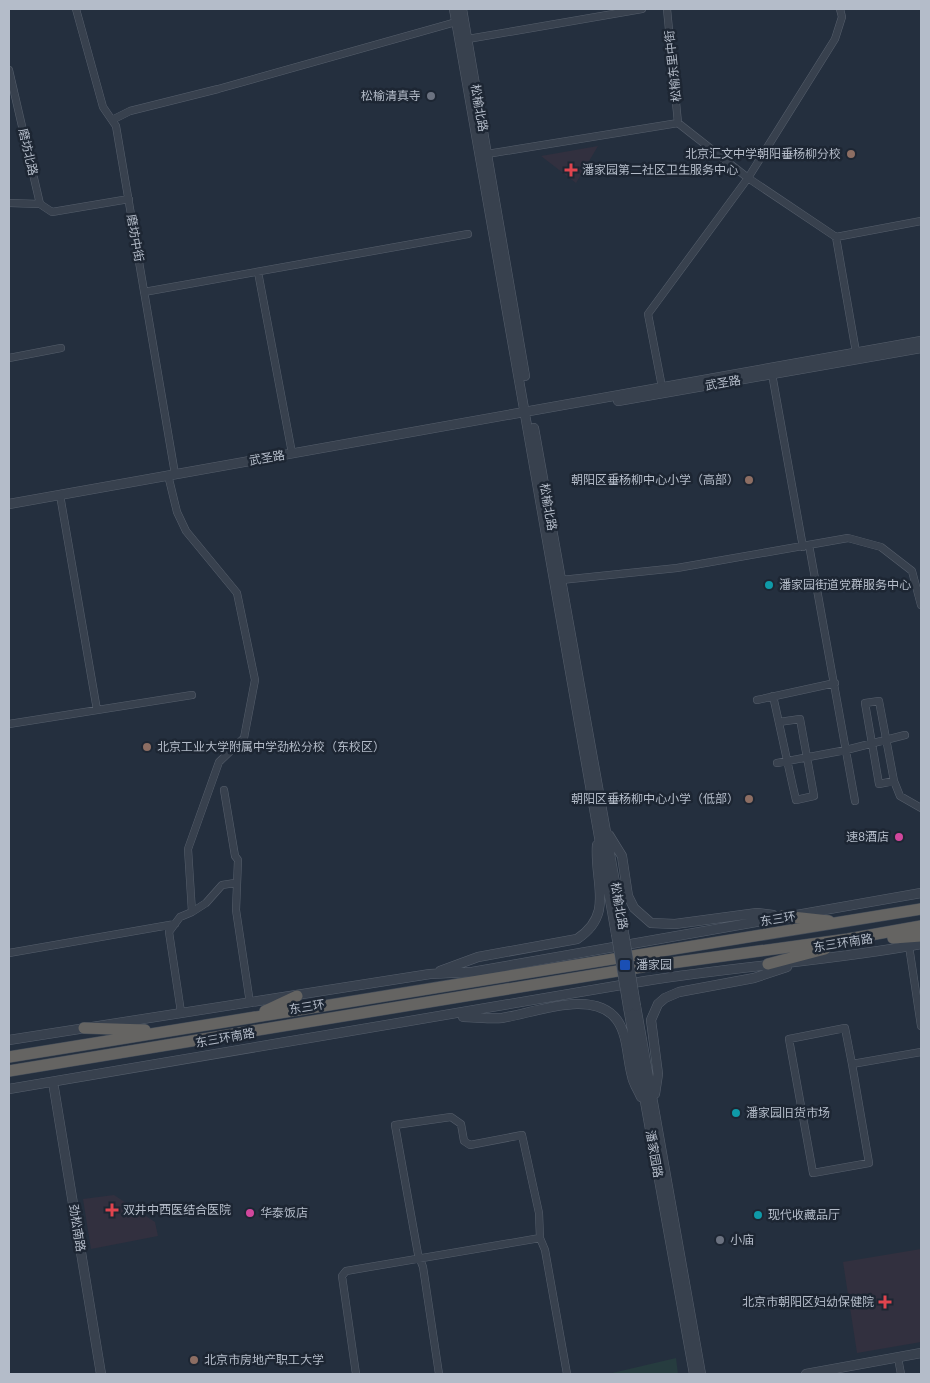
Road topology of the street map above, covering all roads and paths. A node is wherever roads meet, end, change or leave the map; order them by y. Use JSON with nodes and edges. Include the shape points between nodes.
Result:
{"nodes":[{"id":1,"x":76,"y":9,"type":"edge"},
{"id":2,"x":454,"y":9,"type":"edge"},
{"id":3,"x":462,"y":9,"type":"edge"},
{"id":4,"x":642,"y":9,"type":"edge"},
{"id":5,"x":667,"y":9,"type":"edge"},
{"id":6,"x":840,"y":9,"type":"edge"},
{"id":7,"x":456,"y":22,"type":"junction"},
{"id":8,"x":463,"y":39,"type":"junction"},
{"id":9,"x":9,"y":70,"type":"edge"},
{"id":10,"x":112,"y":120,"type":"junction"},
{"id":11,"x":678,"y":123,"type":"junction"},
{"id":12,"x":487,"y":154,"type":"junction"},
{"id":13,"x":748,"y":178,"type":"junction"},
{"id":14,"x":129,"y":199,"type":"junction"},
{"id":15,"x":9,"y":203,"type":"edge"},
{"id":16,"x":40,"y":204,"type":"junction"},
{"id":17,"x":921,"y":221,"type":"edge"},
{"id":18,"x":468,"y":234,"type":"dead end"},
{"id":19,"x":836,"y":237,"type":"junction"},
{"id":20,"x":258,"y":272,"type":"junction"},
{"id":21,"x":144,"y":292,"type":"junction"},
{"id":22,"x":921,"y":341,"type":"edge"},
{"id":23,"x":61,"y":348,"type":"dead end"},
{"id":24,"x":921,"y":348,"type":"edge"},
{"id":25,"x":856,"y":352,"type":"junction"},
{"id":26,"x":9,"y":358,"type":"edge"},
{"id":27,"x":772,"y":374,"type":"junction"},
{"id":28,"x":662,"y":387,"type":"junction"},
{"id":29,"x":529,"y":412,"type":"junction"},
{"id":30,"x":292,"y":453,"type":"junction"},
{"id":31,"x":171,"y":475,"type":"junction"},
{"id":32,"x":60,"y":495,"type":"junction"},
{"id":33,"x":9,"y":504,"type":"edge"},
{"id":34,"x":806,"y":546,"type":"junction"},
{"id":35,"x":562,"y":580,"type":"junction"},
{"id":36,"x":921,"y":605,"type":"edge"},
{"id":37,"x":835,"y":683,"type":"junction"},
{"id":38,"x":192,"y":695,"type":"dead end"},
{"id":39,"x":774,"y":696,"type":"junction"},
{"id":40,"x":758,"y":700,"type":"dead end"},
{"id":41,"x":97,"y":710,"type":"junction"},
{"id":42,"x":779,"y":722,"type":"junction"},
{"id":43,"x":9,"y":724,"type":"edge"},
{"id":44,"x":905,"y":735,"type":"dead end"},
{"id":45,"x":887,"y":739,"type":"junction"},
{"id":46,"x":872,"y":743,"type":"junction"},
{"id":47,"x":846,"y":750,"type":"junction"},
{"id":48,"x":807,"y":757,"type":"junction"},
{"id":49,"x":787,"y":761,"type":"junction"},
{"id":50,"x":777,"y":762,"type":"dead end"},
{"id":51,"x":894,"y":781,"type":"junction"},
{"id":52,"x":224,"y":790,"type":"dead end"},
{"id":53,"x":855,"y":801,"type":"dead end"},
{"id":54,"x":921,"y":808,"type":"edge"},
{"id":55,"x":602,"y":830,"type":"junction"},
{"id":56,"x":235,"y":883,"type":"junction"},
{"id":57,"x":921,"y":893,"type":"edge"},
{"id":58,"x":921,"y":903,"type":"edge"},
{"id":59,"x":921,"y":909,"type":"edge"},
{"id":60,"x":192,"y":912,"type":"junction"},
{"id":61,"x":886,"y":915,"type":"junction"},
{"id":62,"x":783,"y":916,"type":"junction"},
{"id":63,"x":844,"y":923,"type":"junction"},
{"id":64,"x":175,"y":924,"type":"junction"},
{"id":65,"x":921,"y":926,"type":"edge"},
{"id":66,"x":871,"y":935,"type":"junction"},
{"id":67,"x":921,"y":936,"type":"edge"},
{"id":68,"x":848,"y":939,"type":"junction"},
{"id":69,"x":921,"y":944,"type":"edge"},
{"id":70,"x":909,"y":946,"type":"junction"},
{"id":71,"x":9,"y":953,"type":"edge"},
{"id":72,"x":768,"y":964,"type":"junction"},
{"id":73,"x":794,"y":964,"type":"junction"},
{"id":74,"x":430,"y":974,"type":"junction"},
{"id":75,"x":297,"y":996,"type":"junction"},
{"id":76,"x":250,"y":1002,"type":"junction"},
{"id":77,"x":632,"y":1006,"type":"junction"},
{"id":78,"x":181,"y":1012,"type":"junction"},
{"id":79,"x":446,"y":1016,"type":"junction"},
{"id":80,"x":252,"y":1017,"type":"junction"},
{"id":81,"x":921,"y":1026,"type":"edge"},
{"id":82,"x":84,"y":1028,"type":"junction"},
{"id":83,"x":169,"y":1031,"type":"junction"},
{"id":84,"x":9,"y":1040,"type":"edge"},
{"id":85,"x":921,"y":1052,"type":"edge"},
{"id":86,"x":9,"y":1057,"type":"edge"},
{"id":87,"x":65,"y":1062,"type":"junction"},
{"id":88,"x":852,"y":1064,"type":"junction"},
{"id":89,"x":9,"y":1071,"type":"edge"},
{"id":90,"x":9,"y":1080,"type":"edge"},
{"id":91,"x":53,"y":1082,"type":"junction"},
{"id":92,"x":9,"y":1089,"type":"edge"},
{"id":93,"x":654,"y":1104,"type":"junction"},
{"id":94,"x":647,"y":1112,"type":"junction"},
{"id":95,"x":540,"y":1238,"type":"junction"},
{"id":96,"x":420,"y":1260,"type":"junction"},
{"id":97,"x":921,"y":1353,"type":"edge"},
{"id":98,"x":898,"y":1358,"type":"junction"},
{"id":99,"x":102,"y":1374,"type":"edge"},
{"id":100,"x":356,"y":1374,"type":"edge"},
{"id":101,"x":438,"y":1374,"type":"edge"},
{"id":102,"x":567,"y":1374,"type":"edge"},
{"id":103,"x":694,"y":1374,"type":"edge"},
{"id":104,"x":701,"y":1374,"type":"edge"},
{"id":105,"x":806,"y":1374,"type":"edge"},
{"id":106,"x":901,"y":1374,"type":"edge"}],
"edges":[{"from":1,"to":10,"type":"street","name":"磨坊中街","via":[[103,107]]},
{"from":2,"to":7,"type":"street","name":"松榆北路"},
{"from":3,"to":8,"type":"street","name":"松榆北路"},
{"from":4,"to":8,"type":"street"},
{"from":5,"to":11,"type":"street","name":"松榆东里中街"},
{"from":6,"to":13,"type":"street","via":[[842,17],[836,40]]},
{"from":7,"to":8,"type":"street","name":"松榆北路"},
{"from":7,"to":10,"type":"street","via":[[130,111]]},
{"from":8,"to":12,"type":"street","name":"松榆北路"},
{"from":8,"to":29,"type":"street","name":"松榆北路"},
{"from":9,"to":16,"type":"street","name":"磨坊北路"},
{"from":10,"to":14,"type":"street","name":"磨坊中街","via":[[116,126]]},
{"from":11,"to":12,"type":"street"},
{"from":11,"to":13,"type":"street"},
{"from":12,"to":29,"type":"street","name":"松榆北路"},
{"from":13,"to":19,"type":"street"},
{"from":13,"to":28,"type":"street","via":[[648,314]]},
{"from":14,"to":16,"type":"street","via":[[52,212]]},
{"from":14,"to":21,"type":"street","name":"磨坊中街"},
{"from":15,"to":16,"type":"street"},
{"from":17,"to":19,"type":"street"},
{"from":18,"to":20,"type":"street"},
{"from":19,"to":25,"type":"street"},
{"from":20,"to":21,"type":"street"},
{"from":20,"to":30,"type":"street"},
{"from":21,"to":31,"type":"street","name":"磨坊中街"},
{"from":22,"to":25,"type":"street","name":"武圣路"},
{"from":23,"to":26,"type":"street"},
{"from":24,"to":27,"type":"street","name":"武圣路"},
{"from":25,"to":28,"type":"street","name":"武圣路"},
{"from":27,"to":29,"type":"street","name":"武圣路"},
{"from":27,"to":34,"type":"street"},
{"from":28,"to":29,"type":"street","name":"武圣路"},
{"from":29,"to":30,"type":"street","name":"武圣路"},
{"from":29,"to":35,"type":"street","name":"松榆北路"},
{"from":29,"to":55,"type":"street","name":"松榆北路"},
{"from":30,"to":31,"type":"street","name":"武圣路"},
{"from":31,"to":32,"type":"street","name":"武圣路"},
{"from":31,"to":60,"type":"street","name":"磨坊中街","via":[[177,512],[186,531],[237,593],[255,680],[244,738],[219,762],[188,849]]},
{"from":32,"to":33,"type":"street","name":"武圣路"},
{"from":32,"to":41,"type":"street"},
{"from":34,"to":35,"type":"street","via":[[677,568]]},
{"from":34,"to":36,"type":"street","via":[[848,538],[881,547],[912,571]]},
{"from":34,"to":37,"type":"street"},
{"from":35,"to":55,"type":"street","name":"松榆北路"},
{"from":37,"to":39,"type":"street"},
{"from":37,"to":47,"type":"street"},
{"from":38,"to":41,"type":"street"},
{"from":39,"to":40,"type":"street"},
{"from":39,"to":42,"type":"street"},
{"from":41,"to":43,"type":"street"},
{"from":42,"to":48,"type":"street","via":[[800,719]]},
{"from":42,"to":49,"type":"street"},
{"from":44,"to":45,"type":"street"},
{"from":45,"to":46,"type":"street"},
{"from":45,"to":46,"type":"street","via":[[879,701],[865,703]]},
{"from":45,"to":51,"type":"street"},
{"from":46,"to":47,"type":"street"},
{"from":46,"to":51,"type":"street","via":[[879,784]]},
{"from":47,"to":48,"type":"street"},
{"from":47,"to":53,"type":"street"},
{"from":48,"to":49,"type":"street"},
{"from":48,"to":49,"type":"street","via":[[814,796],[796,800]]},
{"from":49,"to":50,"type":"street"},
{"from":51,"to":54,"type":"street","via":[[900,796]]},
{"from":52,"to":56,"type":"street","via":[[238,860]]},
{"from":55,"to":62,"type":"street","via":[[622,856],[628,896],[634,908],[651,923],[675,924],[757,913]]},
{"from":55,"to":74,"type":"street","via":[[595,862],[601,899],[598,918],[588,932],[577,939],[478,957]]},
{"from":55,"to":77,"type":"street","name":"松榆北路","bridge":true},
{"from":56,"to":60,"type":"street","via":[[222,885],[206,903]]},
{"from":56,"to":76,"type":"street"},
{"from":57,"to":62,"type":"street"},
{"from":58,"to":61,"type":"highway"},
{"from":59,"to":61,"type":"highway","name":"东三环"},
{"from":60,"to":64,"type":"street","via":[[180,917]]},
{"from":61,"to":63,"type":"highway","name":"东三环"},
{"from":62,"to":63,"type":"highway"},
{"from":62,"to":74,"type":"street","via":[[472,972]]},
{"from":63,"to":80,"type":"highway","name":"东三环"},
{"from":64,"to":71,"type":"street"},
{"from":64,"to":78,"type":"street","via":[[169,932]]},
{"from":65,"to":66,"type":"highway"},
{"from":66,"to":67,"type":"highway","via":[[892,938]]},
{"from":66,"to":68,"type":"highway"},
{"from":68,"to":72,"type":"highway","via":[[837,946]]},
{"from":68,"to":87,"type":"highway","name":"东三环","via":[[610,973]]},
{"from":69,"to":70,"type":"street","name":"东三环南路"},
{"from":70,"to":73,"type":"street","name":"东三环南路"},
{"from":70,"to":81,"type":"street"},
{"from":72,"to":73,"type":"street","name":"东三环南路"},
{"from":72,"to":79,"type":"street","name":"东三环南路","via":[[647,981]]},
{"from":73,"to":93,"type":"street","via":[[754,978],[679,992],[658,1004],[651,1020],[658,1074]]},
{"from":74,"to":75,"type":"street"},
{"from":75,"to":76,"type":"street"},
{"from":75,"to":80,"type":"highway"},
{"from":76,"to":78,"type":"street"},
{"from":77,"to":93,"type":"street","name":"潘家园路"},
{"from":77,"to":94,"type":"street","name":"潘家园路"},
{"from":78,"to":82,"type":"street"},
{"from":79,"to":91,"type":"street","name":"东三环南路"},
{"from":79,"to":94,"type":"street","via":[[499,1018],[581,1003],[598,1005],[618,1021],[632,1078]]},
{"from":80,"to":83,"type":"highway","name":"东三环"},
{"from":82,"to":83,"type":"highway"},
{"from":82,"to":84,"type":"street"},
{"from":83,"to":86,"type":"highway","name":"东三环"},
{"from":85,"to":88,"type":"street"},
{"from":87,"to":89,"type":"highway","name":"东三环"},
{"from":87,"to":90,"type":"highway"},
{"from":88,"to":88,"type":"street","via":[[869,1163],[813,1173],[789,1038],[845,1028]]},
{"from":91,"to":92,"type":"street","name":"东三环南路"},
{"from":91,"to":99,"type":"street","name":"劲松南路"},
{"from":93,"to":104,"type":"street","name":"潘家园路"},
{"from":94,"to":103,"type":"street","name":"潘家园路"},
{"from":95,"to":96,"type":"street"},
{"from":95,"to":96,"type":"street","via":[[539,1213],[522,1135],[470,1145],[464,1141],[460,1124],[451,1117],[395,1125]]},
{"from":95,"to":102,"type":"street","via":[[546,1250]]},
{"from":96,"to":100,"type":"street","via":[[352,1270],[342,1276]]},
{"from":96,"to":101,"type":"street"},
{"from":97,"to":98,"type":"street"},
{"from":98,"to":105,"type":"street"},
{"from":98,"to":106,"type":"street"}]}
